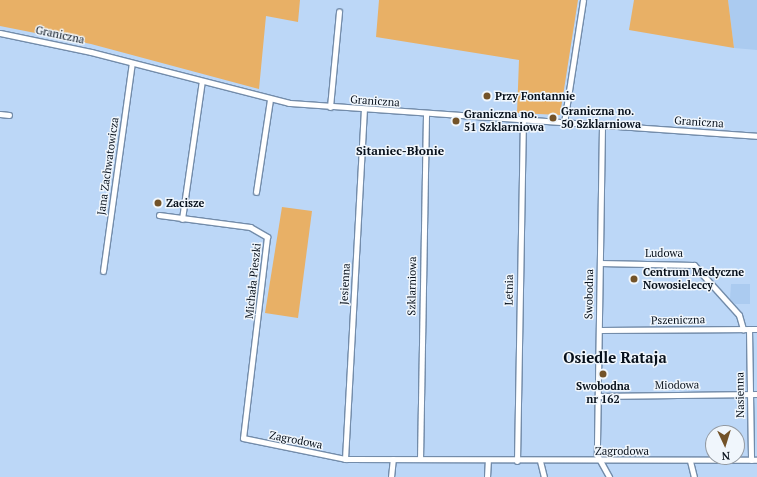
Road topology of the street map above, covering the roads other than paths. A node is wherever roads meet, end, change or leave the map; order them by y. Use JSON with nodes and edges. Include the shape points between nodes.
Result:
{"nodes":[{"id":1,"x":583,"y":0,"type":"edge"},
{"id":2,"x":339,"y":11,"type":"dead end"},
{"id":3,"x":0,"y":33,"type":"edge"},
{"id":4,"x":132,"y":63,"type":"junction"},
{"id":5,"x":202,"y":82,"type":"junction"},
{"id":6,"x":270,"y":99,"type":"junction"},
{"id":7,"x":330,"y":107,"type":"junction"},
{"id":8,"x":364,"y":110,"type":"junction"},
{"id":9,"x":0,"y":114,"type":"edge"},
{"id":10,"x":426,"y":114,"type":"junction"},
{"id":11,"x":9,"y":115,"type":"dead end"},
{"id":12,"x":522,"y":121,"type":"junction"},
{"id":13,"x":564,"y":124,"type":"junction"},
{"id":14,"x":602,"y":126,"type":"junction"},
{"id":15,"x":757,"y":136,"type":"edge"},
{"id":16,"x":256,"y":192,"type":"dead end"},
{"id":17,"x":159,"y":215,"type":"dead end"},
{"id":18,"x":182,"y":220,"type":"junction"},
{"id":19,"x":600,"y":263,"type":"junction"},
{"id":20,"x":103,"y":271,"type":"dead end"},
{"id":21,"x":743,"y":329,"type":"junction"},
{"id":22,"x":749,"y":329,"type":"junction"},
{"id":23,"x":757,"y":329,"type":"edge"},
{"id":24,"x":599,"y":330,"type":"junction"},
{"id":25,"x":751,"y":394,"type":"junction"},
{"id":26,"x":757,"y":394,"type":"edge"},
{"id":27,"x":598,"y":396,"type":"junction"},
{"id":28,"x":243,"y":438,"type":"joint"},
{"id":29,"x":345,"y":459,"type":"junction"},
{"id":30,"x":393,"y":459,"type":"junction"},
{"id":31,"x":420,"y":459,"type":"junction"},
{"id":32,"x":488,"y":460,"type":"junction"},
{"id":33,"x":754,"y":460,"type":"edge"},
{"id":34,"x":516,"y":461,"type":"junction"},
{"id":35,"x":540,"y":461,"type":"junction"},
{"id":36,"x":690,"y":461,"type":"junction"},
{"id":37,"x":602,"y":462,"type":"junction"},
{"id":38,"x":391,"y":477,"type":"edge"},
{"id":39,"x":487,"y":477,"type":"edge"},
{"id":40,"x":544,"y":477,"type":"edge"},
{"id":41,"x":609,"y":477,"type":"edge"},
{"id":42,"x":694,"y":477,"type":"edge"}],
"edges":[{"from":1,"to":13,"type":"street"},
{"from":2,"to":7,"type":"street"},
{"from":3,"to":4,"type":"street","name":"Graniczna"},
{"from":4,"to":5,"type":"street","name":"Graniczna"},
{"from":4,"to":20,"type":"street","name":"Jana Zachwatowicza"},
{"from":5,"to":6,"type":"street","name":"Graniczna"},
{"from":5,"to":18,"type":"street"},
{"from":6,"to":7,"type":"street","name":"Graniczna"},
{"from":6,"to":16,"type":"street"},
{"from":7,"to":8,"type":"street","name":"Graniczna"},
{"from":8,"to":10,"type":"street","name":"Graniczna"},
{"from":8,"to":29,"type":"street","name":"Jesienna"},
{"from":9,"to":11,"type":"street"},
{"from":10,"to":12,"type":"street","name":"Graniczna"},
{"from":10,"to":31,"type":"street","name":"Szklarniowa"},
{"from":12,"to":13,"type":"street","name":"Graniczna"},
{"from":12,"to":34,"type":"street","name":"Letnia"},
{"from":13,"to":14,"type":"street","name":"Graniczna"},
{"from":14,"to":15,"type":"street","name":"Graniczna"},
{"from":14,"to":19,"type":"street","name":"Swobodna"},
{"from":17,"to":18,"type":"street","name":"Michała Pieszki"},
{"from":18,"to":28,"type":"street","name":"Michała Pieszki","via":[[250,227],[267,237]]},
{"from":19,"to":21,"type":"street","name":"Ludowa","via":[[694,265],[739,315]]},
{"from":19,"to":24,"type":"street","name":"Swobodna"},
{"from":21,"to":22,"type":"street","name":"Pszeniczna"},
{"from":21,"to":24,"type":"street","name":"Pszeniczna"},
{"from":22,"to":23,"type":"street","name":"Pszeniczna"},
{"from":22,"to":25,"type":"street","name":"Nasienna"},
{"from":24,"to":27,"type":"street","name":"Swobodna"},
{"from":25,"to":26,"type":"street","name":"Miodowa"},
{"from":25,"to":27,"type":"street","name":"Miodowa"},
{"from":25,"to":33,"type":"street","name":"Nasienna"},
{"from":27,"to":37,"type":"street","name":"Swobodna","via":[[597,454]]},
{"from":28,"to":29,"type":"street","name":"Zagrodowa"},
{"from":29,"to":30,"type":"street","name":"Zagrodowa"},
{"from":30,"to":31,"type":"street","name":"Zagrodowa"},
{"from":30,"to":38,"type":"street"},
{"from":31,"to":32,"type":"street","name":"Zagrodowa"},
{"from":32,"to":34,"type":"street","name":"Zagrodowa"},
{"from":32,"to":39,"type":"street"},
{"from":33,"to":36,"type":"street","name":"Zagrodowa"},
{"from":34,"to":35,"type":"street","name":"Zagrodowa"},
{"from":35,"to":37,"type":"street","name":"Zagrodowa"},
{"from":35,"to":40,"type":"street"},
{"from":36,"to":37,"type":"street","name":"Zagrodowa"},
{"from":36,"to":42,"type":"street"},
{"from":37,"to":41,"type":"street","name":"Swobodna"}]}
